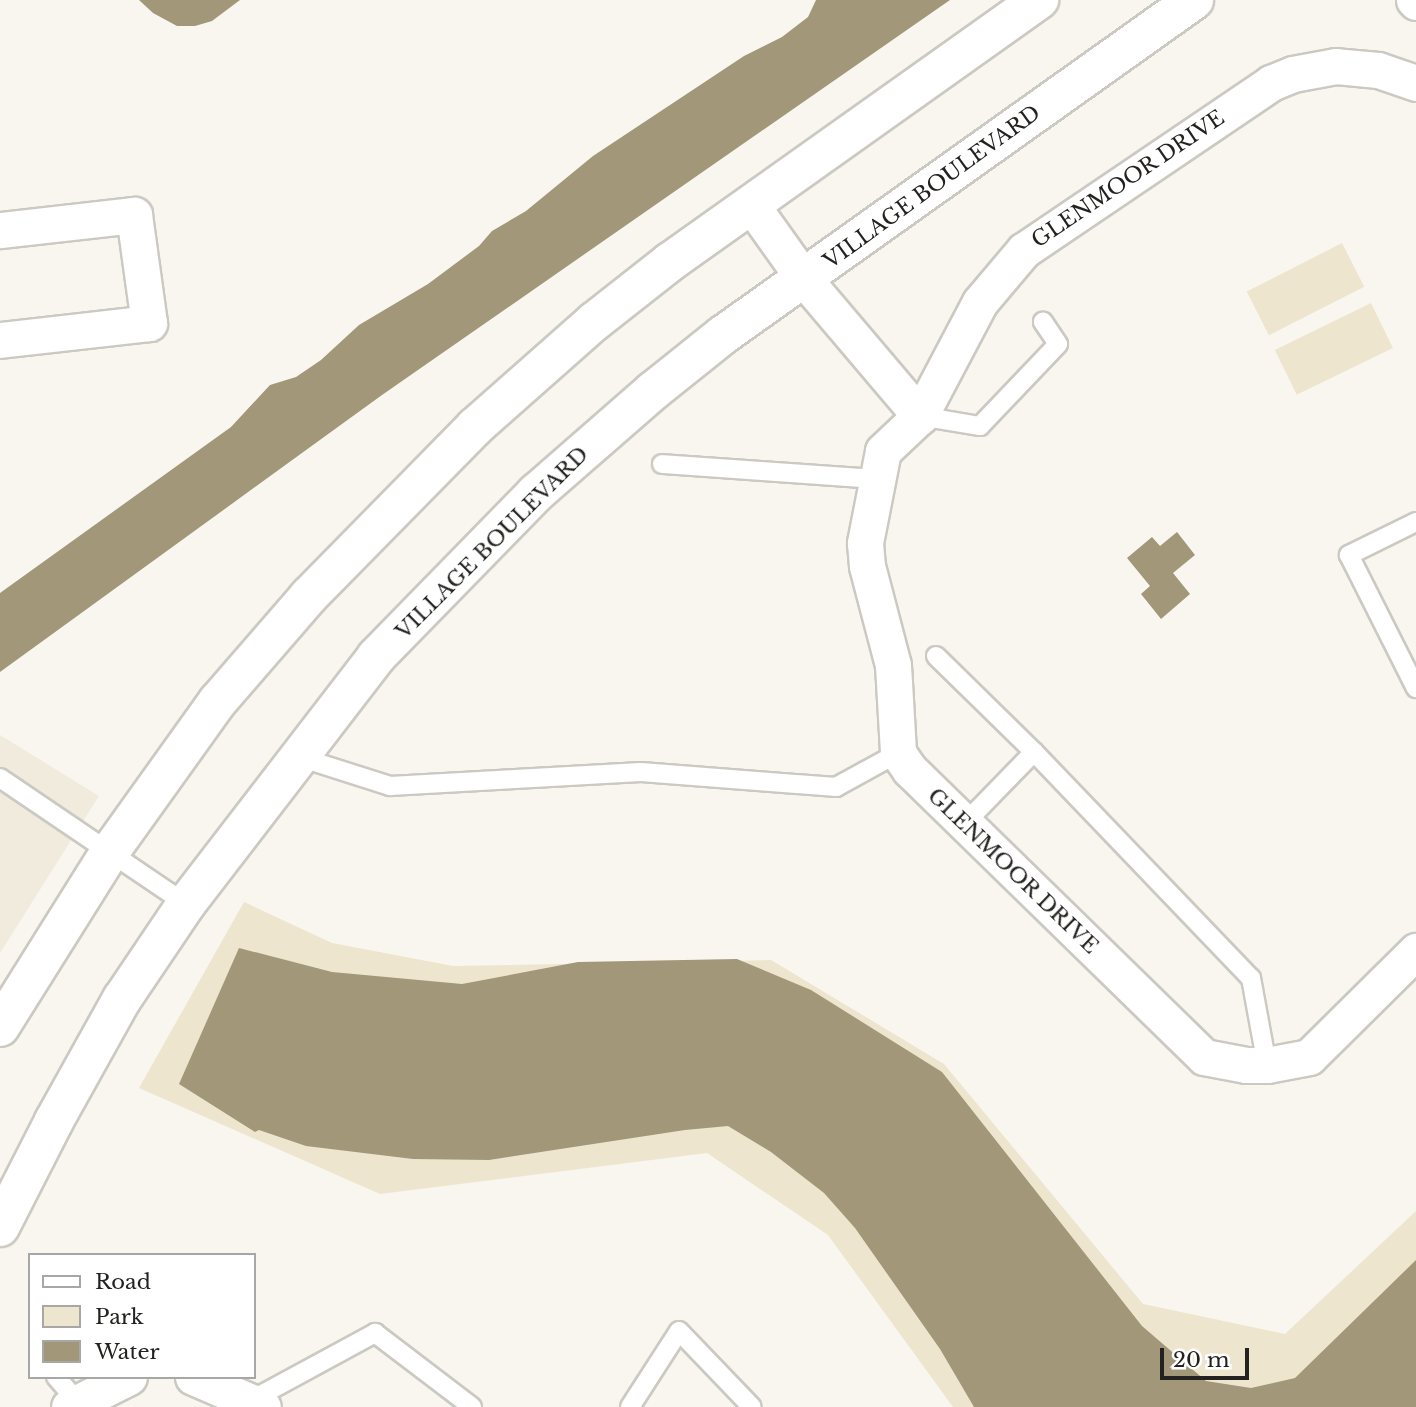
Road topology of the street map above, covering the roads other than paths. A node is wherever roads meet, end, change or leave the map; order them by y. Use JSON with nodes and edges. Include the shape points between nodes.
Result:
{"nodes":[{"id":1,"x":1039,"y":0,"type":"edge"},
{"id":2,"x":1194,"y":0,"type":"edge"},
{"id":3,"x":1416,"y":83,"type":"edge"},
{"id":4,"x":752,"y":206,"type":"junction"},
{"id":5,"x":0,"y":230,"type":"edge"},
{"id":6,"x":804,"y":279,"type":"junction"},
{"id":7,"x":1043,"y":322,"type":"dead end"},
{"id":8,"x":0,"y":340,"type":"edge"},
{"id":9,"x":920,"y":416,"type":"junction"},
{"id":10,"x":662,"y":464,"type":"dead end"},
{"id":11,"x":877,"y":479,"type":"junction"},
{"id":12,"x":1416,"y":522,"type":"edge"},
{"id":13,"x":936,"y":656,"type":"dead end"},
{"id":14,"x":1416,"y":688,"type":"edge"},
{"id":15,"x":1034,"y":752,"type":"junction"},
{"id":16,"x":898,"y":753,"type":"junction"},
{"id":17,"x":299,"y":757,"type":"junction"},
{"id":18,"x":0,"y":778,"type":"edge"},
{"id":19,"x":965,"y":823,"type":"junction"},
{"id":20,"x":109,"y":853,"type":"junction"},
{"id":21,"x":186,"y":904,"type":"junction"},
{"id":22,"x":1416,"y":951,"type":"edge"},
{"id":23,"x":0,"y":1027,"type":"edge"},
{"id":24,"x":1267,"y":1065,"type":"junction"},
{"id":25,"x":0,"y":1227,"type":"edge"},
{"id":26,"x":122,"y":1379,"type":"edge"},
{"id":27,"x":67,"y":1395,"type":"edge"},
{"id":28,"x":226,"y":1395,"type":"edge"},
{"id":29,"x":472,"y":1407,"type":"edge"},
{"id":30,"x":630,"y":1407,"type":"edge"},
{"id":31,"x":752,"y":1407,"type":"edge"}],
"edges":[{"from":1,"to":4,"type":"street"},
{"from":2,"to":6,"type":"street","name":"VILLAGE BOULEVARD"},
{"from":3,"to":9,"type":"street","name":"GLENMOOR DRIVE","via":[[1378,70],[1336,66],[1293,74],[1260,90],[1024,250],[980,302]]},
{"from":4,"to":6,"type":"street"},
{"from":4,"to":20,"type":"street","via":[[595,321],[475,427],[309,596],[218,701]]},
{"from":5,"to":8,"type":"street","via":[[134,215],[149,323]]},
{"from":6,"to":9,"type":"street"},
{"from":6,"to":17,"type":"street","name":"VILLAGE BOULEVARD","via":[[653,390],[536,493],[376,657]]},
{"from":7,"to":9,"type":"lane","via":[[1058,344],[979,426]]},
{"from":9,"to":11,"type":"street","name":"GLENMOOR DRIVE","via":[[883,451]]},
{"from":10,"to":11,"type":"lane"},
{"from":11,"to":16,"type":"street","name":"GLENMOOR DRIVE","via":[[864,543],[893,666]]},
{"from":12,"to":14,"type":"lane","via":[[1349,555]]},
{"from":13,"to":15,"type":"lane"},
{"from":15,"to":19,"type":"lane"},
{"from":15,"to":24,"type":"lane","via":[[1251,978]]},
{"from":16,"to":17,"type":"lane","via":[[836,787],[641,772],[390,786]]},
{"from":16,"to":19,"type":"street","name":"GLENMOOR DRIVE"},
{"from":17,"to":21,"type":"street","name":"VILLAGE BOULEVARD"},
{"from":18,"to":20,"type":"lane"},
{"from":19,"to":24,"type":"street","name":"GLENMOOR DRIVE","via":[[1204,1057]]},
{"from":20,"to":21,"type":"lane"},
{"from":20,"to":23,"type":"street"},
{"from":21,"to":25,"type":"street","name":"VILLAGE BOULEVARD","via":[[122,999]]},
{"from":22,"to":24,"type":"street","name":"GLENMOOR DRIVE","via":[[1309,1057]]},
{"from":26,"to":27,"type":"street"},
{"from":28,"to":29,"type":"lane","via":[[375,1333]]},
{"from":30,"to":31,"type":"lane","via":[[679,1331]]}]}
